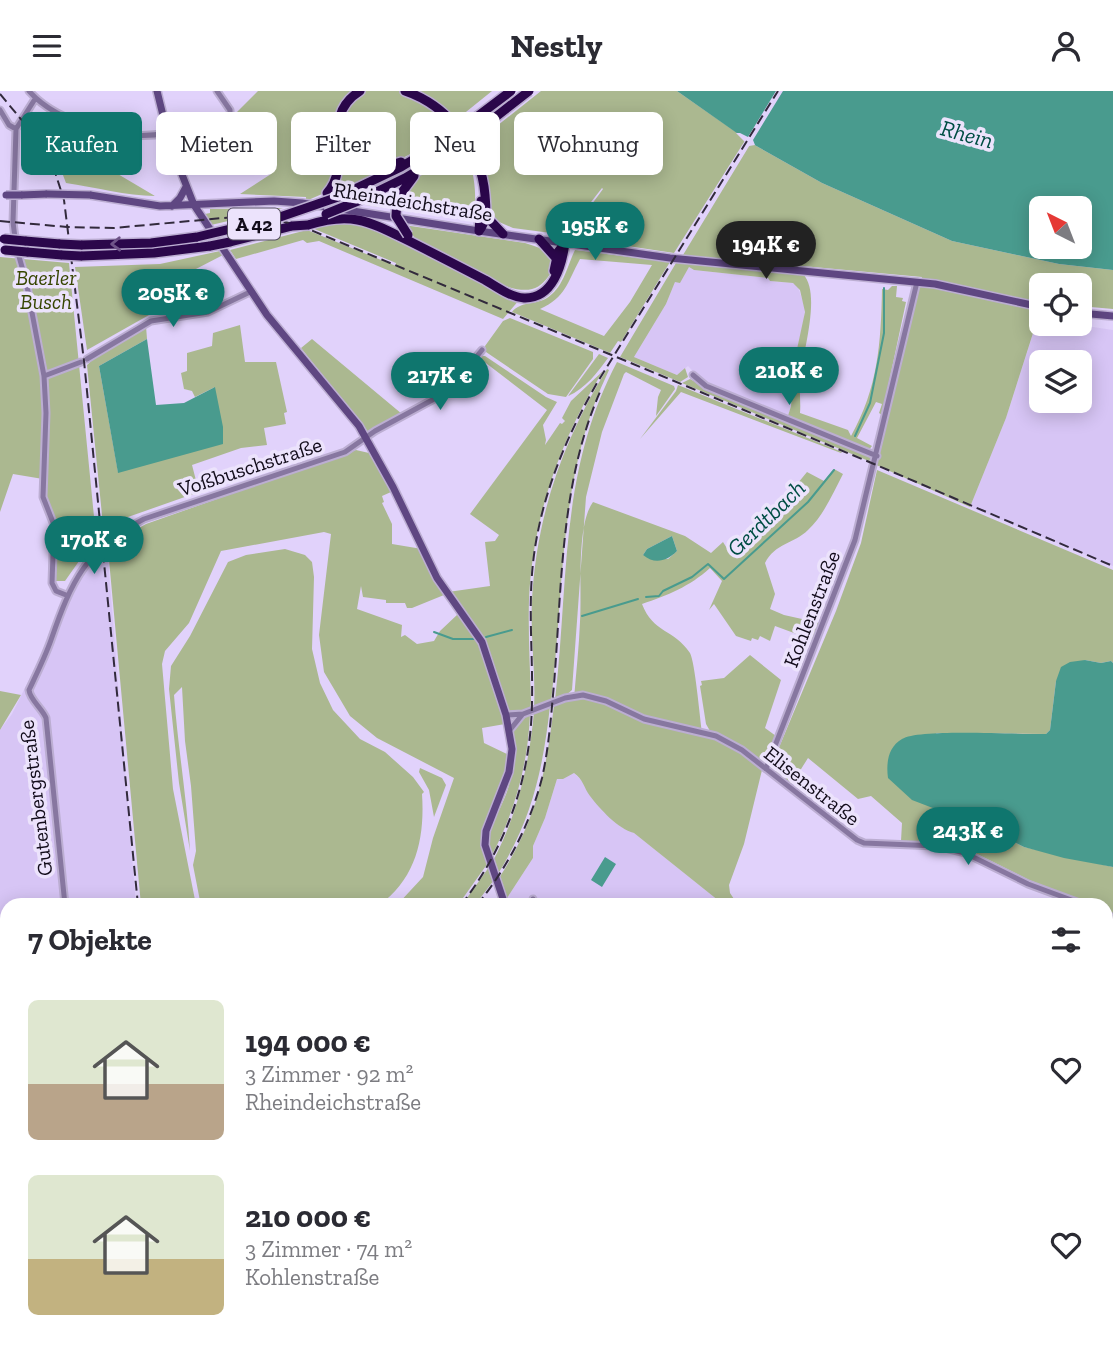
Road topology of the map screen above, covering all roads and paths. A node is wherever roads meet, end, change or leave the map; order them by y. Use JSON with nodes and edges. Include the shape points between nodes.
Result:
{"nodes":[{"id":1,"x":29,"y":91,"type":"edge"},
{"id":2,"x":157,"y":91,"type":"edge"},
{"id":3,"x":217,"y":91,"type":"edge"},
{"id":4,"x":360,"y":91,"type":"edge"},
{"id":5,"x":405,"y":91,"type":"edge"},
{"id":6,"x":511,"y":91,"type":"edge"},
{"id":7,"x":529,"y":91,"type":"edge"},
{"id":8,"x":35,"y":99,"type":"junction"},
{"id":9,"x":0,"y":110,"type":"edge"},
{"id":10,"x":162,"y":112,"type":"edge"},
{"id":11,"x":230,"y":112,"type":"edge"},
{"id":12,"x":342,"y":112,"type":"edge"},
{"id":13,"x":441,"y":112,"type":"edge"},
{"id":14,"x":483,"y":112,"type":"edge"},
{"id":15,"x":500,"y":114,"type":"edge"},
{"id":16,"x":16,"y":129,"type":"junction"},
{"id":17,"x":156,"y":134,"type":"edge"},
{"id":18,"x":410,"y":162,"type":"edge"},
{"id":19,"x":182,"y":175,"type":"edge"},
{"id":20,"x":337,"y":175,"type":"edge"},
{"id":21,"x":410,"y":175,"type":"edge"},
{"id":22,"x":416,"y":175,"type":"edge"},
{"id":23,"x":479,"y":175,"type":"edge"},
{"id":24,"x":480,"y":175,"type":"edge"},
{"id":25,"x":186,"y":187,"type":"junction"},
{"id":26,"x":3,"y":196,"type":"edge"},
{"id":27,"x":194,"y":205,"type":"junction"},
{"id":28,"x":172,"y":206,"type":"junction"},
{"id":29,"x":310,"y":207,"type":"junction"},
{"id":30,"x":486,"y":216,"type":"junction"},
{"id":31,"x":305,"y":224,"type":"junction"},
{"id":32,"x":479,"y":231,"type":"junction"},
{"id":33,"x":503,"y":234,"type":"junction"},
{"id":34,"x":2,"y":239,"type":"edge"},
{"id":35,"x":540,"y":239,"type":"junction"},
{"id":36,"x":565,"y":243,"type":"junction"},
{"id":37,"x":421,"y":246,"type":"junction"},
{"id":38,"x":3,"y":250,"type":"edge"},
{"id":39,"x":556,"y":258,"type":"junction"},
{"id":40,"x":917,"y":282,"type":"junction"},
{"id":41,"x":503,"y":289,"type":"junction"},
{"id":42,"x":250,"y":292,"type":"junction"},
{"id":43,"x":1029,"y":305,"type":"edge"},
{"id":44,"x":1092,"y":314,"type":"edge"},
{"id":45,"x":1113,"y":316,"type":"edge"},
{"id":46,"x":482,"y":351,"type":"dead end"},
{"id":47,"x":693,"y":375,"type":"dead end"},
{"id":48,"x":44,"y":376,"type":"junction"},
{"id":49,"x":366,"y":437,"type":"junction"},
{"id":50,"x":877,"y":456,"type":"junction"},
{"id":51,"x":105,"y":544,"type":"joint"},
{"id":52,"x":66,"y":595,"type":"junction"},
{"id":53,"x":523,"y":714,"type":"junction"},
{"id":54,"x":506,"y":715,"type":"junction"},
{"id":55,"x":509,"y":731,"type":"junction"},
{"id":56,"x":766,"y":769,"type":"junction"},
{"id":57,"x":64,"y":898,"type":"edge"},
{"id":58,"x":503,"y":898,"type":"edge"},
{"id":59,"x":1066,"y":898,"type":"edge"}],
"edges":[{"from":1,"to":8,"type":"street"},
{"from":2,"to":10,"type":"main road"},
{"from":3,"to":11,"type":"street"},
{"from":4,"to":12,"type":"highway"},
{"from":5,"to":13,"type":"highway"},
{"from":6,"to":14,"type":"highway","number":"A 42","bridge":true},
{"from":7,"to":15,"type":"highway","number":"A 42","bridge":true},
{"from":8,"to":16,"type":"street"},
{"from":8,"to":17,"type":"street","via":[[92,127]]},
{"from":9,"to":16,"type":"street"},
{"from":16,"to":48,"type":"street","via":[[14,231]]},
{"from":18,"to":29,"type":"highway","number":"A 42","bridge":true},
{"from":19,"to":25,"type":"main road"},
{"from":20,"to":29,"type":"highway","bridge":true,"via":[[327,193]]},
{"from":21,"to":31,"type":"highway","number":"A 42","bridge":true},
{"from":22,"to":37,"type":"highway","bridge":true,"via":[[397,199],[396,216]]},
{"from":23,"to":32,"type":"highway"},
{"from":24,"to":30,"type":"highway"},
{"from":25,"to":27,"type":"main road"},
{"from":25,"to":28,"type":"main road"},
{"from":26,"to":28,"type":"main road","name":"Rheindeichstraße","bridge":true,"via":[[90,195]]},
{"from":27,"to":28,"type":"main road","name":"Rheindeichstraße"},
{"from":27,"to":32,"type":"main road","name":"Rheindeichstraße","via":[[302,202]]},
{"from":27,"to":42,"type":"main road"},
{"from":29,"to":34,"type":"highway","number":"A 42","one_way":true,"bridge":true,"via":[[197,237],[151,243],[81,245]]},
{"from":30,"to":32,"type":"highway"},
{"from":30,"to":33,"type":"highway"},
{"from":31,"to":37,"type":"highway","via":[[339,219],[369,222]]},
{"from":31,"to":38,"type":"highway","number":"A 42","bridge":true,"via":[[210,246],[154,253],[81,256]]},
{"from":32,"to":33,"type":"main road","name":"Rheindeichstraße"},
{"from":33,"to":35,"type":"main road","name":"Rheindeichstraße"},
{"from":35,"to":36,"type":"main road","name":"Rheindeichstraße"},
{"from":35,"to":39,"type":"highway"},
{"from":36,"to":39,"type":"highway"},
{"from":36,"to":40,"type":"main road","name":"Rheindeichstraße"},
{"from":36,"to":41,"type":"highway","via":[[557,274],[544,291],[525,298]]},
{"from":37,"to":41,"type":"highway"},
{"from":39,"to":41,"type":"highway","via":[[553,273],[542,288],[526,293]]},
{"from":40,"to":43,"type":"main road","name":"Rheindeichstraße"},
{"from":40,"to":50,"type":"street","name":"Kohlenstraße"},
{"from":42,"to":48,"type":"street","via":[[208,312],[151,321],[84,360]]},
{"from":42,"to":49,"type":"main road"},
{"from":44,"to":45,"type":"main road"},
{"from":46,"to":49,"type":"street","name":"Voßbuschstraße","via":[[447,392]]},
{"from":47,"to":50,"type":"street","via":[[706,386]]},
{"from":48,"to":52,"type":"street","via":[[43,497],[54,525],[53,588]]},
{"from":49,"to":51,"type":"street","name":"Voßbuschstraße","via":[[338,455],[144,519]]},
{"from":49,"to":54,"type":"main road","via":[[441,586],[482,642]]},
{"from":50,"to":56,"type":"street","name":"Kohlenstraße","via":[[855,540]]},
{"from":51,"to":52,"type":"street","name":"Gutenbergstraße"},
{"from":52,"to":57,"type":"street","name":"Gutenbergstraße","via":[[29,690],[46,718]]},
{"from":53,"to":54,"type":"street","name":"Elisenstraße"},
{"from":53,"to":55,"type":"street"},
{"from":53,"to":56,"type":"street","name":"Elisenstraße","via":[[573,696],[593,697],[644,719],[716,736]]},
{"from":54,"to":55,"type":"main road"},
{"from":55,"to":58,"type":"main road","via":[[509,772],[485,845]]},
{"from":56,"to":59,"type":"street","name":"Elisenstraße","via":[[856,840],[936,846],[965,853]]}]}
